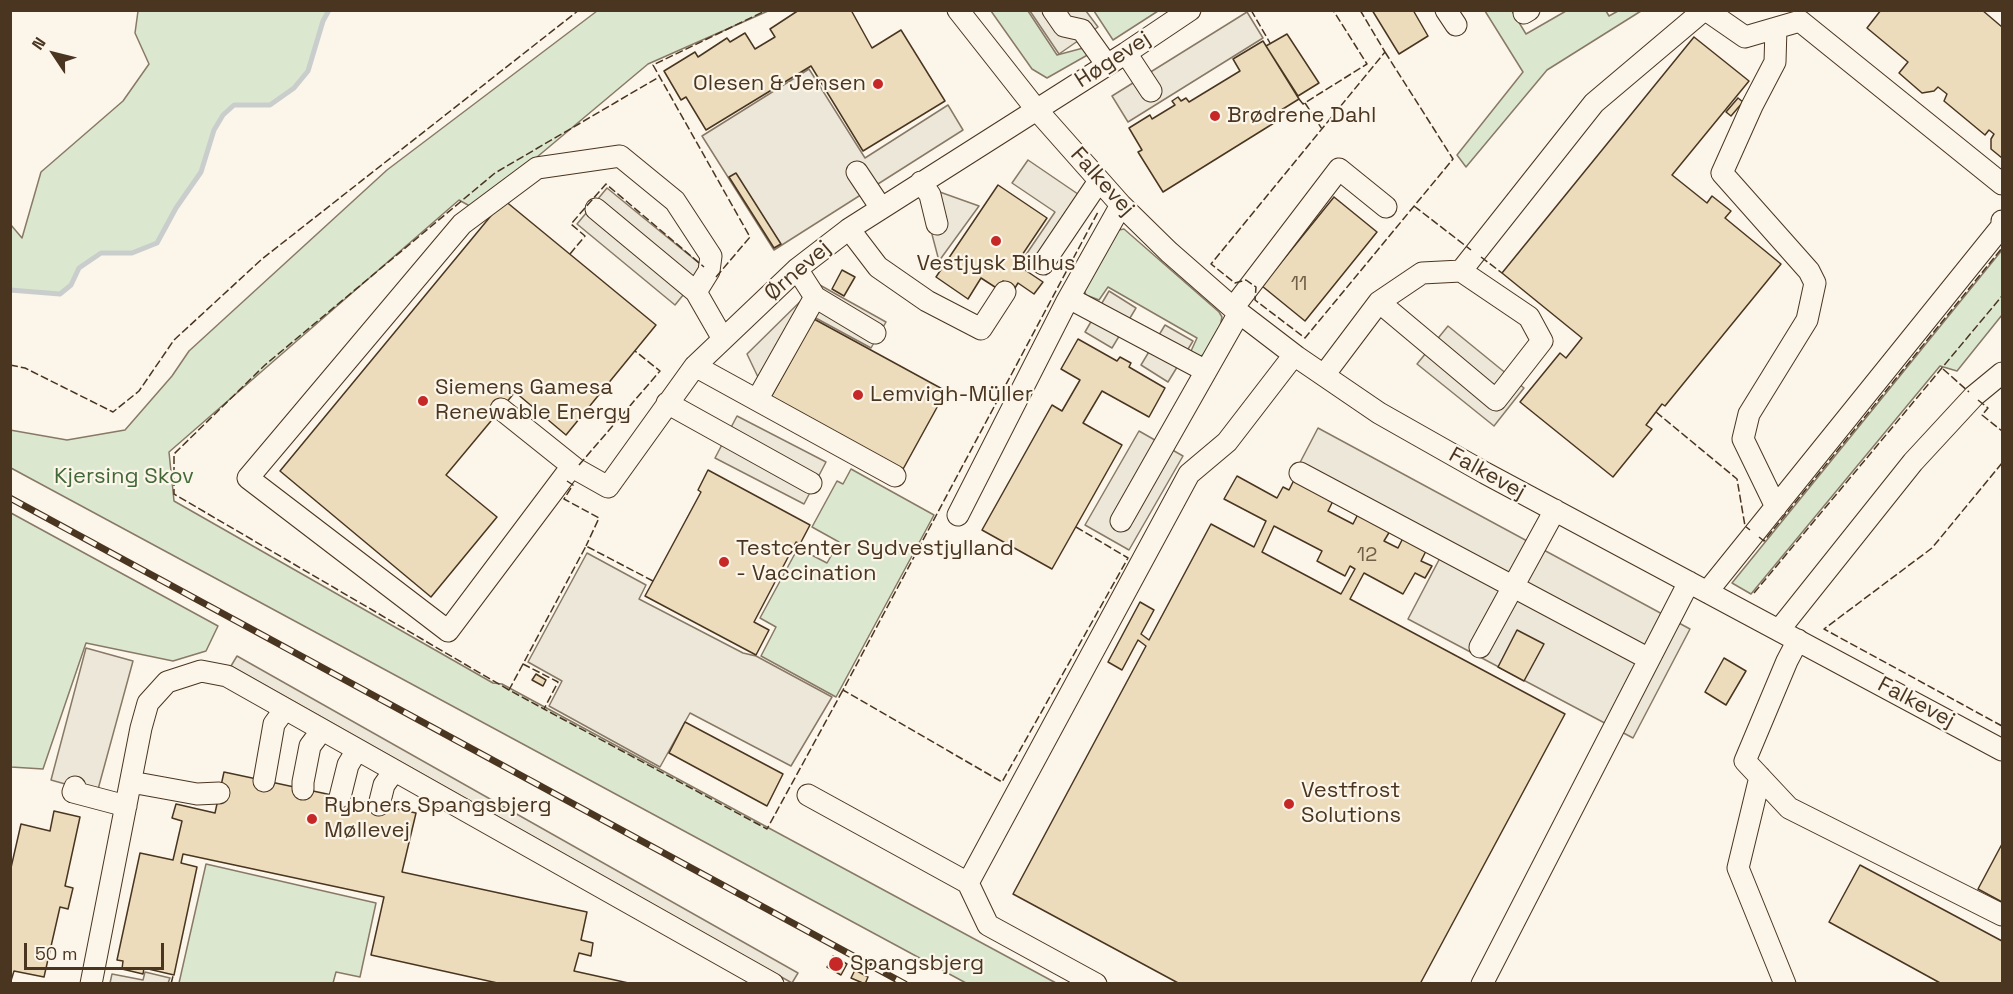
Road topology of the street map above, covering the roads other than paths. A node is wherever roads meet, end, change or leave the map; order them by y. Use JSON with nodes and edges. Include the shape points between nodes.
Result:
{"nodes":[{"id":1,"x":958,"y":10,"type":"edge"},
{"id":2,"x":1053,"y":10,"type":"edge"},
{"id":3,"x":1190,"y":10,"type":"edge"},
{"id":4,"x":1705,"y":10,"type":"edge"},
{"id":5,"x":1776,"y":28,"type":"junction"},
{"id":6,"x":1126,"y":53,"type":"junction"},
{"id":7,"x":1107,"y":65,"type":"junction"},
{"id":8,"x":1151,"y":91,"type":"dead end"},
{"id":9,"x":1036,"y":109,"type":"junction"},
{"id":10,"x":857,"y":172,"type":"dead end"},
{"id":11,"x":1099,"y":181,"type":"junction"},
{"id":12,"x":921,"y":182,"type":"junction"},
{"id":13,"x":2002,"y":184,"type":"edge"},
{"id":14,"x":1121,"y":205,"type":"junction"},
{"id":15,"x":1386,"y":207,"type":"dead end"},
{"id":16,"x":881,"y":208,"type":"junction"},
{"id":17,"x":596,"y":209,"type":"dead end"},
{"id":18,"x":2002,"y":221,"type":"edge"},
{"id":19,"x":937,"y":224,"type":"dead end"},
{"id":20,"x":849,"y":229,"type":"junction"},
{"id":21,"x":1043,"y":264,"type":"dead end"},
{"id":22,"x":797,"y":269,"type":"junction"},
{"id":23,"x":1461,"y":271,"type":"junction"},
{"id":24,"x":696,"y":292,"type":"junction"},
{"id":25,"x":1005,"y":292,"type":"dead end"},
{"id":26,"x":815,"y":297,"type":"junction"},
{"id":27,"x":1069,"y":298,"type":"junction"},
{"id":28,"x":1379,"y":302,"type":"junction"},
{"id":29,"x":1236,"y":311,"type":"junction"},
{"id":30,"x":875,"y":333,"type":"dead end"},
{"id":31,"x":723,"y":339,"type":"junction"},
{"id":32,"x":1294,"y":355,"type":"junction"},
{"id":33,"x":695,"y":366,"type":"junction"},
{"id":34,"x":1206,"y":371,"type":"junction"},
{"id":35,"x":2002,"y":374,"type":"edge"},
{"id":36,"x":1324,"y":375,"type":"junction"},
{"id":37,"x":757,"y":400,"type":"junction"},
{"id":38,"x":667,"y":403,"type":"junction"},
{"id":39,"x":501,"y":409,"type":"dead end"},
{"id":40,"x":572,"y":466,"type":"junction"},
{"id":41,"x":1300,"y":473,"type":"dead end"},
{"id":42,"x":895,"y":476,"type":"dead end"},
{"id":43,"x":811,"y":483,"type":"dead end"},
{"id":44,"x":1776,"y":507,"type":"junction"},
{"id":45,"x":1555,"y":510,"type":"junction"},
{"id":46,"x":958,"y":515,"type":"dead end"},
{"id":47,"x":1121,"y":521,"type":"dead end"},
{"id":48,"x":1689,"y":582,"type":"junction"},
{"id":49,"x":1513,"y":587,"type":"junction"},
{"id":50,"x":1707,"y":592,"type":"junction"},
{"id":51,"x":1779,"y":630,"type":"junction"},
{"id":52,"x":1798,"y":640,"type":"junction"},
{"id":53,"x":1480,"y":647,"type":"dead end"},
{"id":54,"x":1648,"y":659,"type":"junction"},
{"id":55,"x":285,"y":709,"type":"junction"},
{"id":56,"x":322,"y":730,"type":"junction"},
{"id":57,"x":357,"y":750,"type":"junction"},
{"id":58,"x":2002,"y":750,"type":"edge"},
{"id":59,"x":394,"y":771,"type":"junction"},
{"id":60,"x":1760,"y":777,"type":"junction"},
{"id":61,"x":264,"y":781,"type":"dead end"},
{"id":62,"x":131,"y":782,"type":"junction"},
{"id":63,"x":75,"y":787,"type":"dead end"},
{"id":64,"x":303,"y":789,"type":"dead end"},
{"id":65,"x":219,"y":793,"type":"dead end"},
{"id":66,"x":808,"y":795,"type":"dead end"},
{"id":67,"x":340,"y":797,"type":"dead end"},
{"id":68,"x":379,"y":805,"type":"dead end"},
{"id":69,"x":126,"y":806,"type":"junction"},
{"id":70,"x":968,"y":883,"type":"junction"},
{"id":71,"x":2002,"y":915,"type":"edge"},
{"id":72,"x":91,"y":984,"type":"edge"},
{"id":73,"x":772,"y":984,"type":"edge"},
{"id":74,"x":1096,"y":984,"type":"edge"},
{"id":75,"x":1482,"y":984,"type":"edge"},
{"id":76,"x":1785,"y":984,"type":"edge"}],
"edges":[{"from":1,"to":9,"type":"street","name":"Falkevej"},
{"from":2,"to":7,"type":"street","via":[[1064,26],[1082,30]]},
{"from":3,"to":6,"type":"street","name":"Høgevej"},
{"from":4,"to":5,"type":"street","via":[[1745,37]]},
{"from":4,"to":23,"type":"street","via":[[1594,103]]},
{"from":5,"to":13,"type":"street","via":[[1800,21]]},
{"from":5,"to":44,"type":"street","via":[[1775,62],[1722,173],[1809,271],[1815,283],[1807,320],[1749,414],[1743,439]]},
{"from":6,"to":7,"type":"street","name":"Høgevej"},
{"from":6,"to":8,"type":"street"},
{"from":7,"to":9,"type":"street","name":"Høgevej"},
{"from":9,"to":11,"type":"street","name":"Falkevej"},
{"from":9,"to":12,"type":"street","name":"Ørnevej"},
{"from":10,"to":16,"type":"street"},
{"from":11,"to":14,"type":"street","name":"Falkevej"},
{"from":11,"to":21,"type":"street"},
{"from":12,"to":16,"type":"street","name":"Ørnevej"},
{"from":12,"to":19,"type":"street","via":[[930,195]]},
{"from":14,"to":27,"type":"street"},
{"from":14,"to":29,"type":"street","name":"Falkevej"},
{"from":15,"to":29,"type":"street","via":[[1339,169]]},
{"from":16,"to":20,"type":"street","name":"Ørnevej"},
{"from":17,"to":24,"type":"street"},
{"from":18,"to":44,"type":"street","via":[[2002,226]]},
{"from":20,"to":22,"type":"street","name":"Ørnevej"},
{"from":20,"to":25,"type":"street","via":[[878,267],[927,301],[981,329]]},
{"from":22,"to":26,"type":"street"},
{"from":22,"to":31,"type":"street","name":"Ørnevej"},
{"from":23,"to":28,"type":"street","via":[[1422,273]]},
{"from":23,"to":28,"type":"street","via":[[1528,317],[1542,341],[1496,400]]},
{"from":24,"to":31,"type":"street"},
{"from":24,"to":40,"type":"street","via":[[709,271],[711,256],[675,201],[620,156],[537,168],[462,224],[248,478],[448,631]]},
{"from":26,"to":30,"type":"street"},
{"from":26,"to":37,"type":"street"},
{"from":27,"to":34,"type":"street"},
{"from":27,"to":46,"type":"street"},
{"from":28,"to":36,"type":"street"},
{"from":29,"to":32,"type":"street","name":"Falkevej"},
{"from":29,"to":34,"type":"street"},
{"from":31,"to":33,"type":"street","name":"Ørnevej"},
{"from":32,"to":36,"type":"street","name":"Falkevej"},
{"from":32,"to":70,"type":"street","via":[[1227,442],[1189,474]]},
{"from":33,"to":37,"type":"street"},
{"from":33,"to":38,"type":"street","name":"Ørnevej"},
{"from":34,"to":47,"type":"street"},
{"from":35,"to":51,"type":"street","via":[[1974,396],[1913,462]]},
{"from":36,"to":45,"type":"street","name":"Falkevej","via":[[1379,413]]},
{"from":37,"to":42,"type":"street"},
{"from":38,"to":40,"type":"street","name":"Ørnevej","via":[[608,486]]},
{"from":38,"to":43,"type":"street"},
{"from":39,"to":40,"type":"street"},
{"from":41,"to":49,"type":"street"},
{"from":44,"to":50,"type":"street"},
{"from":45,"to":48,"type":"street","name":"Falkevej"},
{"from":45,"to":49,"type":"street"},
{"from":48,"to":50,"type":"street","name":"Falkevej"},
{"from":48,"to":54,"type":"street"},
{"from":49,"to":53,"type":"street"},
{"from":49,"to":54,"type":"street"},
{"from":50,"to":51,"type":"street","name":"Falkevej"},
{"from":51,"to":52,"type":"street","name":"Falkevej"},
{"from":52,"to":58,"type":"street","name":"Falkevej"},
{"from":52,"to":60,"type":"street","via":[[1745,761]]},
{"from":54,"to":75,"type":"street"},
{"from":55,"to":56,"type":"street"},
{"from":55,"to":61,"type":"street","via":[[274,724]]},
{"from":55,"to":62,"type":"street","via":[[227,676],[201,671],[167,682],[148,703]]},
{"from":56,"to":57,"type":"street"},
{"from":56,"to":64,"type":"street","via":[[310,746]]},
{"from":57,"to":59,"type":"street"},
{"from":57,"to":67,"type":"street","via":[[348,765]]},
{"from":59,"to":68,"type":"street","via":[[384,785]]},
{"from":59,"to":73,"type":"street"},
{"from":60,"to":71,"type":"street","via":[[1789,808]]},
{"from":60,"to":76,"type":"street","via":[[1738,868]]},
{"from":62,"to":65,"type":"street","via":[[197,794]]},
{"from":62,"to":69,"type":"street"},
{"from":63,"to":69,"type":"street","via":[[74,792]]},
{"from":66,"to":70,"type":"street"},
{"from":69,"to":72,"type":"street"},
{"from":70,"to":74,"type":"street","via":[[988,925]]}]}
